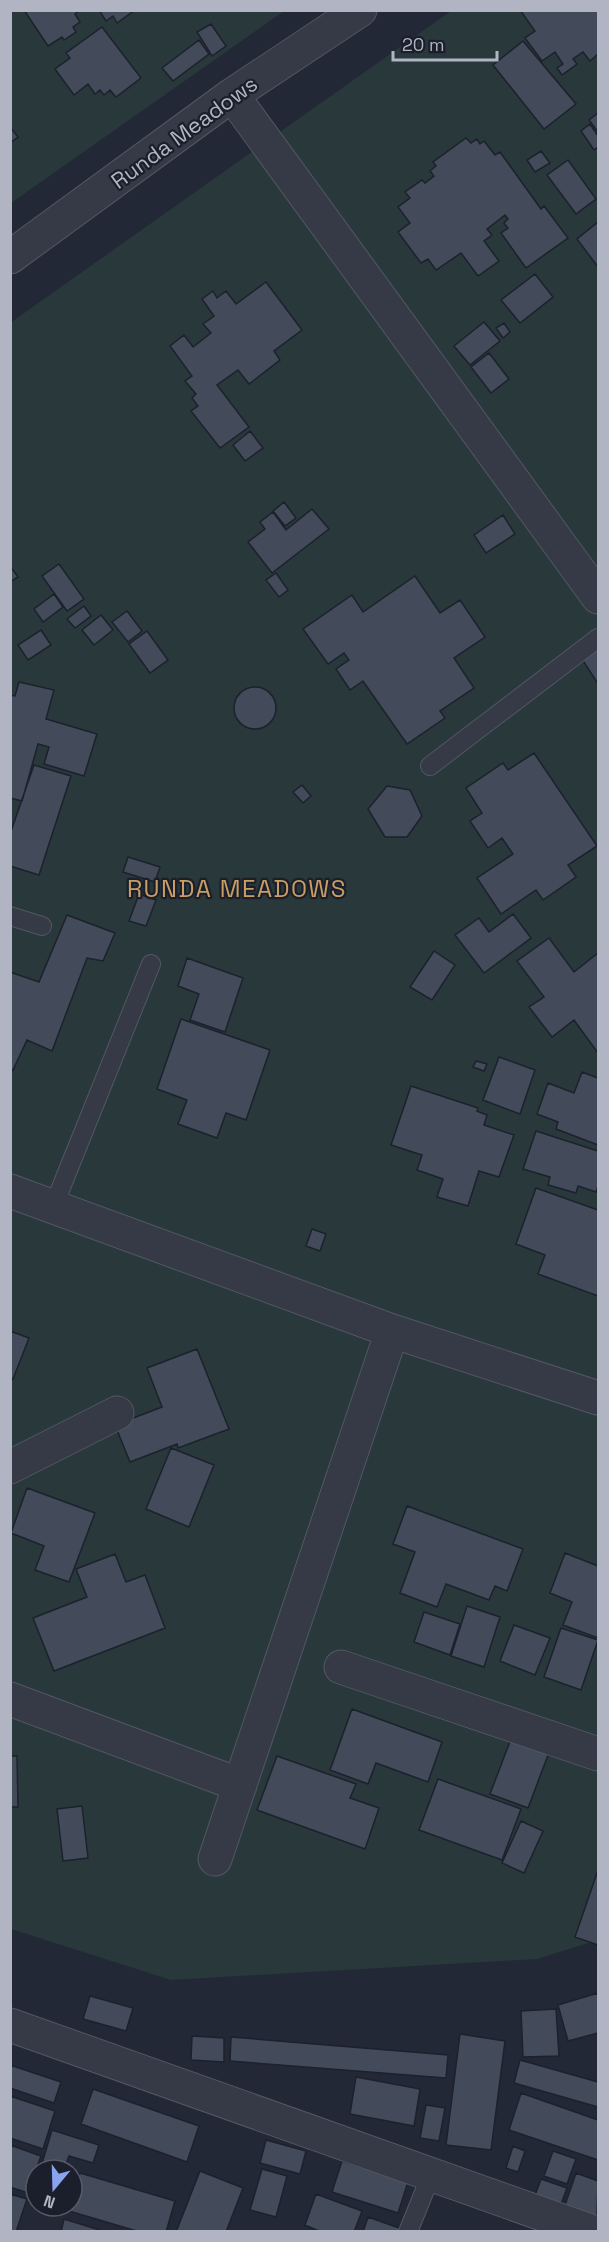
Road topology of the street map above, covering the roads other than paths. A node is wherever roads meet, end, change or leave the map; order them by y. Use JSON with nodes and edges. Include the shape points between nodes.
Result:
{"nodes":[{"id":1,"x":360,"y":10,"type":"edge"},
{"id":2,"x":232,"y":95,"type":"junction"},
{"id":3,"x":10,"y":257,"type":"edge"},
{"id":4,"x":598,"y":597,"type":"edge"},
{"id":5,"x":598,"y":638,"type":"edge"},
{"id":6,"x":430,"y":766,"type":"dead end"},
{"id":7,"x":10,"y":916,"type":"edge"},
{"id":8,"x":42,"y":926,"type":"dead end"},
{"id":9,"x":151,"y":964,"type":"dead end"},
{"id":10,"x":10,"y":1191,"type":"edge"},
{"id":11,"x":54,"y":1206,"type":"junction"},
{"id":12,"x":392,"y":1331,"type":"junction"},
{"id":13,"x":598,"y":1398,"type":"edge"},
{"id":14,"x":117,"y":1413,"type":"dead end"},
{"id":15,"x":10,"y":1467,"type":"edge"},
{"id":16,"x":341,"y":1667,"type":"dead end"},
{"id":17,"x":10,"y":1699,"type":"edge"},
{"id":18,"x":598,"y":1754,"type":"edge"},
{"id":19,"x":240,"y":1785,"type":"junction"},
{"id":20,"x":215,"y":1859,"type":"dead end"},
{"id":21,"x":10,"y":2025,"type":"edge"},
{"id":22,"x":431,"y":2175,"type":"junction"},
{"id":23,"x":408,"y":2232,"type":"edge"},
{"id":24,"x":593,"y":2232,"type":"edge"}],
"edges":[{"from":1,"to":2,"type":"street","name":"Runda Meadows"},
{"from":2,"to":3,"type":"street","name":"Runda Meadows"},
{"from":2,"to":4,"type":"street"},
{"from":5,"to":6,"type":"lane"},
{"from":7,"to":8,"type":"lane"},
{"from":9,"to":11,"type":"lane"},
{"from":10,"to":11,"type":"street"},
{"from":11,"to":12,"type":"street"},
{"from":12,"to":13,"type":"street"},
{"from":12,"to":19,"type":"street"},
{"from":14,"to":15,"type":"street"},
{"from":16,"to":18,"type":"street"},
{"from":17,"to":19,"type":"street"},
{"from":19,"to":20,"type":"street"},
{"from":21,"to":22,"type":"street"},
{"from":22,"to":23,"type":"lane"},
{"from":22,"to":24,"type":"street"}]}
